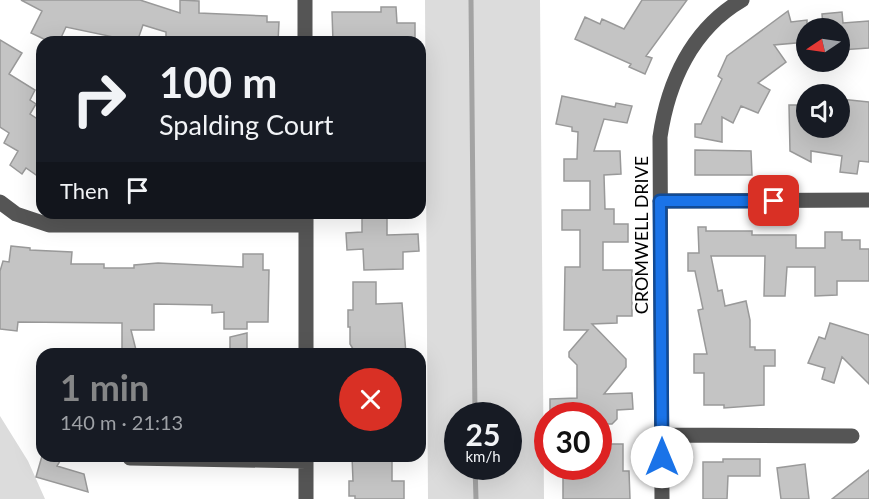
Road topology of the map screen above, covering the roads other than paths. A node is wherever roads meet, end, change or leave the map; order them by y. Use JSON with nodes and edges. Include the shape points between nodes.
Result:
{"nodes":[{"id":1,"x":305,"y":0,"type":"edge"},
{"id":2,"x":742,"y":0,"type":"edge"},
{"id":3,"x":305,"y":36,"type":"edge"},
{"id":4,"x":869,"y":200,"type":"edge"},
{"id":5,"x":660,"y":201,"type":"junction"},
{"id":6,"x":0,"y":202,"type":"edge"},
{"id":7,"x":306,"y":219,"type":"edge"},
{"id":8,"x":306,"y":348,"type":"edge"},
{"id":9,"x":662,"y":435,"type":"junction"},
{"id":10,"x":852,"y":436,"type":"dead end"},
{"id":11,"x":306,"y":462,"type":"edge"},
{"id":12,"x":306,"y":499,"type":"edge"},
{"id":13,"x":662,"y":499,"type":"edge"}],
"edges":[{"from":1,"to":3,"type":"street"},
{"from":2,"to":5,"type":"street","name":"CROMWELL DRIVE","via":[[697,40],[670,91],[660,137]]},
{"from":4,"to":5,"type":"street"},
{"from":5,"to":9,"type":"street","name":"CROMWELL DRIVE"},
{"from":6,"to":7,"type":"street","via":[[24,218],[50,225]]},
{"from":7,"to":8,"type":"street"},
{"from":9,"to":10,"type":"street"},
{"from":9,"to":13,"type":"street","name":"CROMWELL DRIVE"},
{"from":11,"to":12,"type":"street"}]}
